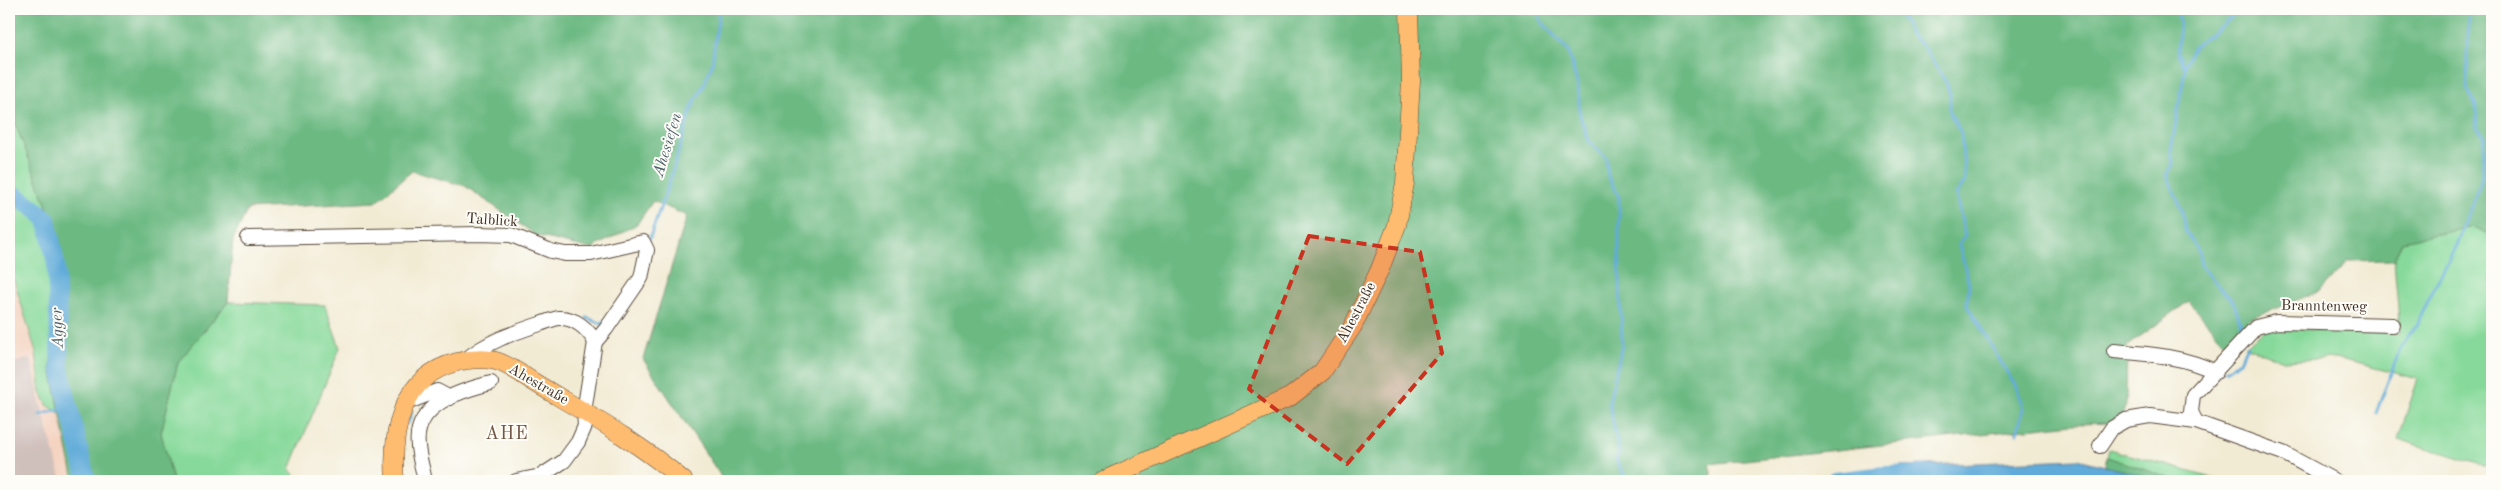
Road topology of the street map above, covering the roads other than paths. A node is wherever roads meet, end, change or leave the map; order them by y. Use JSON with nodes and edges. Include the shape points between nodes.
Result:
{"nodes":[{"id":1,"x":1409,"y":9,"type":"edge"},
{"id":2,"x":248,"y":238,"type":"dead end"},
{"id":3,"x":2393,"y":325,"type":"dead end"},
{"id":4,"x":594,"y":342,"type":"junction"},
{"id":5,"x":2114,"y":351,"type":"dead end"},
{"id":6,"x":464,"y":360,"type":"junction"},
{"id":7,"x":2216,"y":372,"type":"junction"},
{"id":8,"x":491,"y":383,"type":"dead end"},
{"id":9,"x":450,"y":398,"type":"junction"},
{"id":10,"x":406,"y":403,"type":"junction"},
{"id":11,"x":584,"y":412,"type":"junction"},
{"id":12,"x":2196,"y":422,"type":"junction"},
{"id":13,"x":2100,"y":446,"type":"dead end"},
{"id":14,"x":396,"y":481,"type":"edge"},
{"id":15,"x":426,"y":481,"type":"edge"},
{"id":16,"x":516,"y":481,"type":"edge"},
{"id":17,"x":684,"y":481,"type":"edge"},
{"id":18,"x":1102,"y":481,"type":"edge"},
{"id":19,"x":2335,"y":481,"type":"edge"}],
"edges":[{"from":1,"to":18,"type":"main road","name":"Ahestraße","via":[[1411,81],[1406,183],[1397,225],[1353,326],[1322,372],[1290,397]]},
{"from":2,"to":4,"type":"street","name":"Talblick","via":[[511,235],[551,251],[591,254],[643,242],[647,250],[641,278]]},
{"from":3,"to":7,"type":"street","name":"Branntenweg","via":[[2276,322],[2256,326]]},
{"from":4,"to":6,"type":"street","via":[[589,330],[574,321],[559,318],[506,335]]},
{"from":4,"to":11,"type":"street"},
{"from":5,"to":7,"type":"street","via":[[2166,355]]},
{"from":6,"to":10,"type":"main road","name":"Ahestraße","via":[[432,372],[420,382]]},
{"from":6,"to":11,"type":"main road","name":"Ahestraße","via":[[499,362]]},
{"from":7,"to":12,"type":"street","name":"Branntenweg","via":[[2193,395],[2191,412]]},
{"from":8,"to":9,"type":"street"},
{"from":9,"to":10,"type":"street","via":[[437,391]]},
{"from":9,"to":15,"type":"street","via":[[431,408],[419,428],[418,445]]},
{"from":10,"to":14,"type":"main road","name":"Ahestraße","via":[[395,443]]},
{"from":11,"to":16,"type":"street","via":[[584,426],[578,442],[564,462],[541,476]]},
{"from":11,"to":17,"type":"main road","name":"Ahestraße","via":[[651,454]]},
{"from":12,"to":13,"type":"street","via":[[2150,416],[2126,420],[2112,428]]},
{"from":12,"to":19,"type":"street","via":[[2283,452]]}]}
